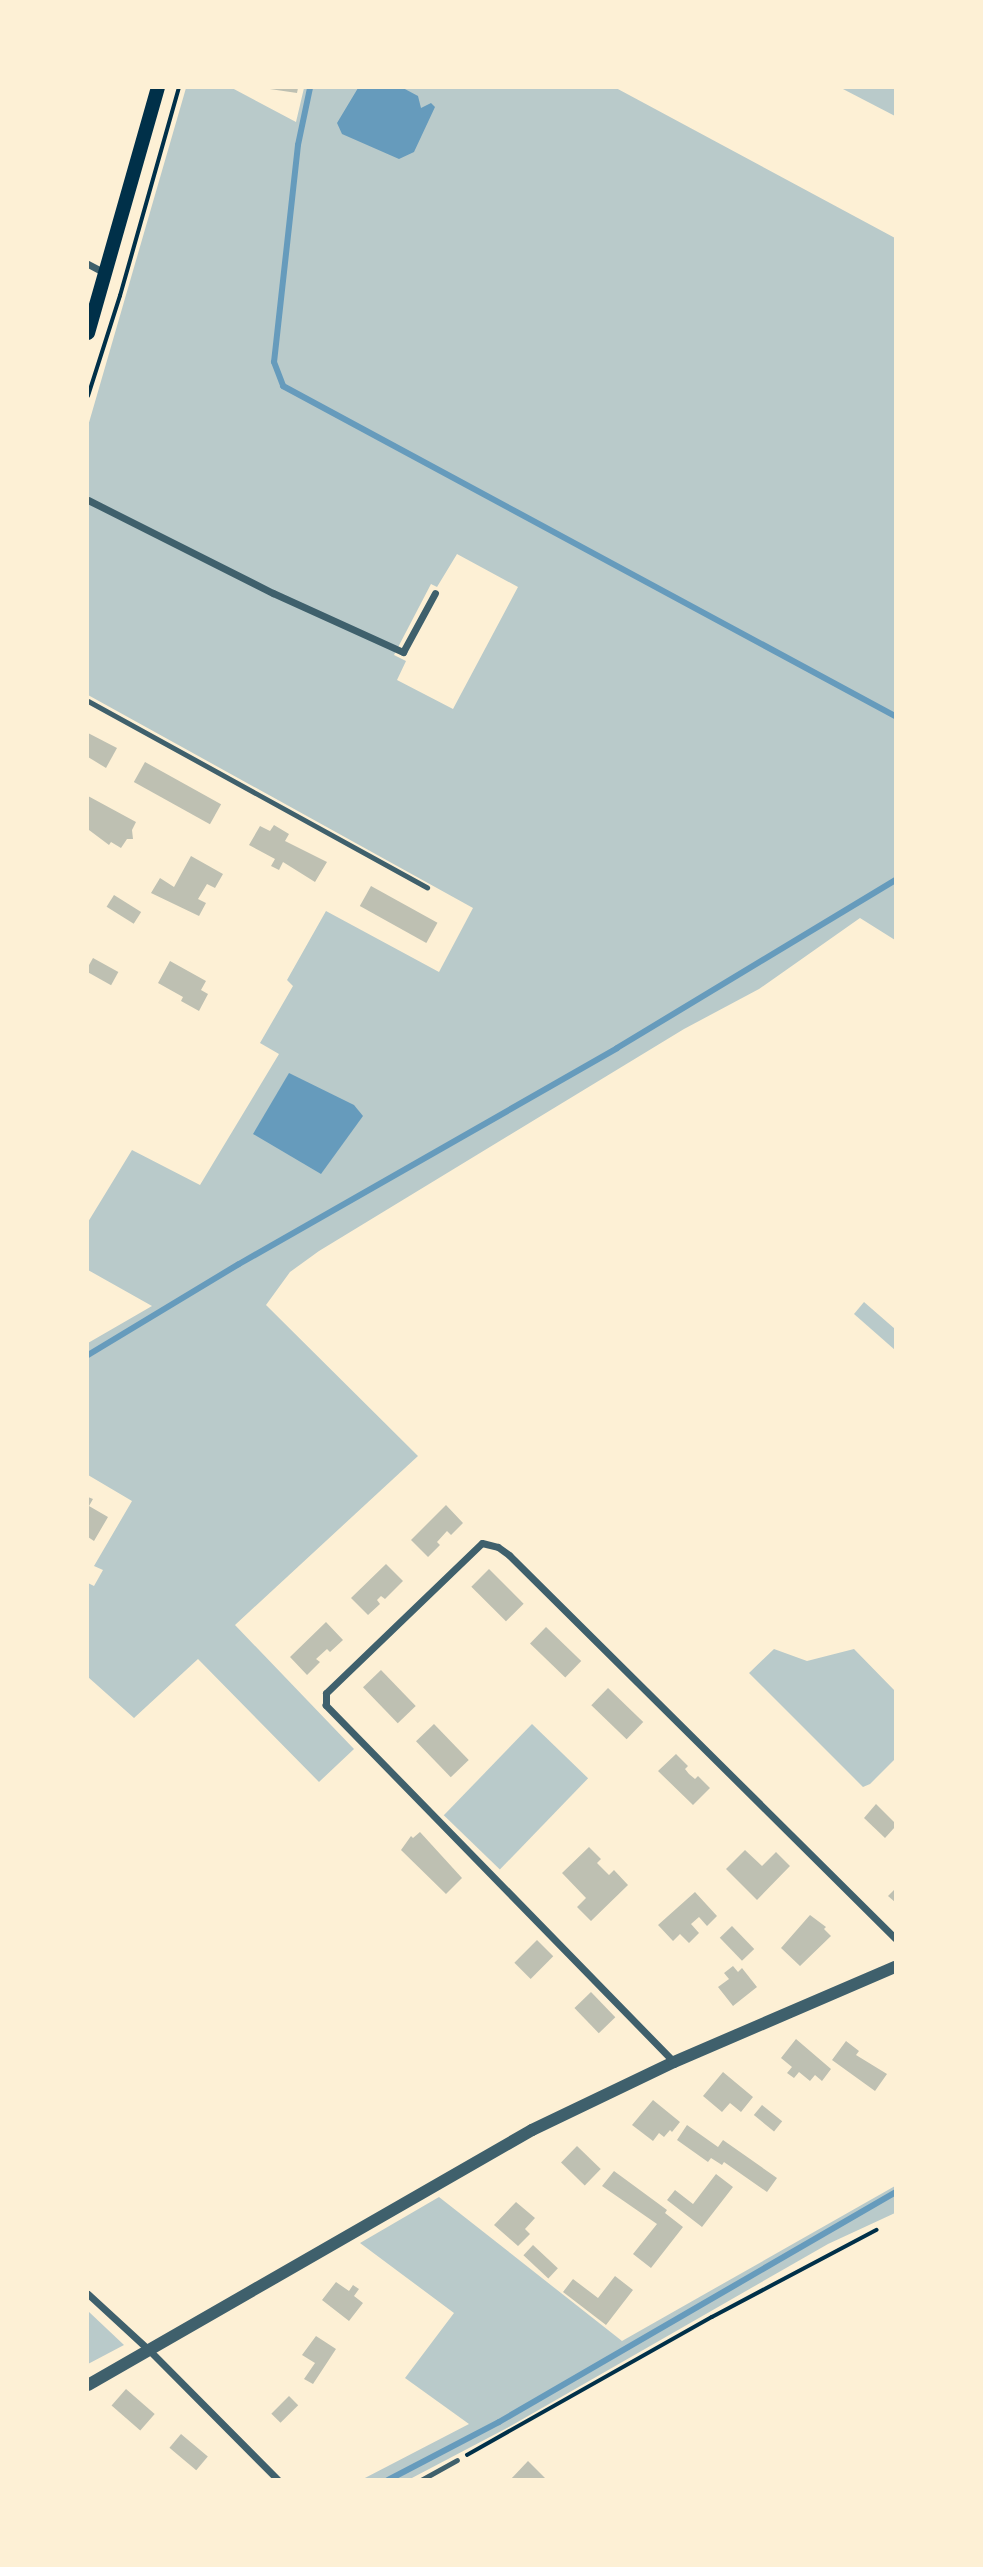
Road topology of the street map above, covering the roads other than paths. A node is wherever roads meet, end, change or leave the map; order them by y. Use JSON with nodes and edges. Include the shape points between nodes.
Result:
{"nodes":[{"id":1,"x":158,"y":88,"type":"edge"},
{"id":2,"x":88,"y":264,"type":"edge"},
{"id":3,"x":105,"y":273,"type":"junction"},
{"id":4,"x":88,"y":333,"type":"edge"},
{"id":5,"x":88,"y":500,"type":"edge"},
{"id":6,"x":435,"y":593,"type":"dead end"},
{"id":7,"x":88,"y":701,"type":"edge"},
{"id":8,"x":427,"y":887,"type":"dead end"},
{"id":9,"x":895,"y":1938,"type":"edge"},
{"id":10,"x":895,"y":1966,"type":"edge"},
{"id":11,"x":674,"y":2062,"type":"junction"},
{"id":12,"x":88,"y":2294,"type":"edge"},
{"id":13,"x":149,"y":2351,"type":"junction"},
{"id":14,"x":88,"y":2385,"type":"edge"},
{"id":15,"x":457,"y":2460,"type":"road end"},
{"id":16,"x":278,"y":2480,"type":"edge"},
{"id":17,"x":421,"y":2480,"type":"edge"}],
"edges":[{"from":1,"to":3,"type":"main road"},
{"from":2,"to":3,"type":"street"},
{"from":3,"to":4,"type":"main road"},
{"from":5,"to":6,"type":"street","via":[[403,652]]},
{"from":7,"to":8,"type":"lane"},
{"from":9,"to":11,"type":"street","via":[[509,1555],[482,1543],[324,1699],[337,1719]]},
{"from":10,"to":11,"type":"street"},
{"from":11,"to":13,"type":"street","via":[[532,2130]]},
{"from":12,"to":13,"type":"street"},
{"from":13,"to":14,"type":"street"},
{"from":13,"to":16,"type":"street"},
{"from":15,"to":17,"type":"lane"}]}
